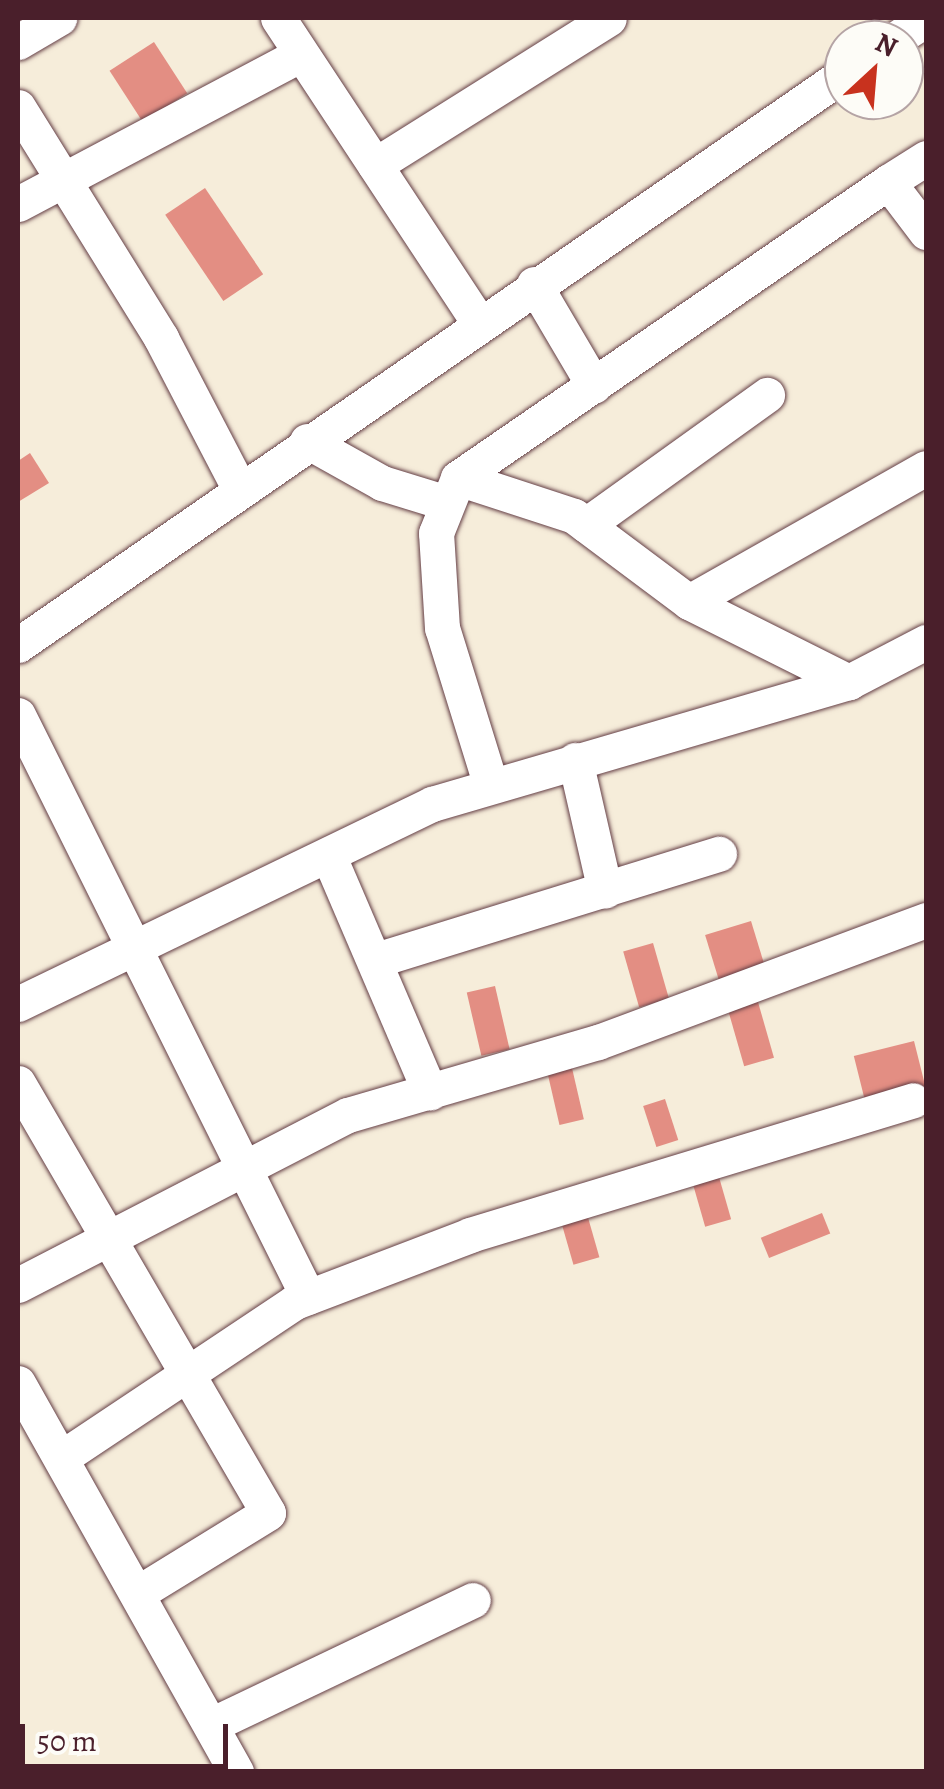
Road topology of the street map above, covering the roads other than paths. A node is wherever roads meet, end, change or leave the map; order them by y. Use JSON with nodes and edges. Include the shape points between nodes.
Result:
{"nodes":[{"id":1,"x":59,"y":18,"type":"edge"},
{"id":2,"x":278,"y":18,"type":"edge"},
{"id":3,"x":608,"y":18,"type":"edge"},
{"id":4,"x":18,"y":42,"type":"edge"},
{"id":5,"x":301,"y":54,"type":"junction"},
{"id":6,"x":824,"y":88,"type":"edge"},
{"id":7,"x":18,"y":108,"type":"edge"},
{"id":8,"x":926,"y":158,"type":"edge"},
{"id":9,"x":375,"y":165,"type":"junction"},
{"id":10,"x":64,"y":179,"type":"junction"},
{"id":11,"x":888,"y":182,"type":"junction"},
{"id":12,"x":18,"y":204,"type":"edge"},
{"id":13,"x":926,"y":232,"type":"edge"},
{"id":14,"x":534,"y":284,"type":"junction"},
{"id":15,"x":478,"y":322,"type":"junction"},
{"id":16,"x":594,"y":386,"type":"junction"},
{"id":17,"x":767,"y":394,"type":"dead end"},
{"id":18,"x":307,"y":441,"type":"junction"},
{"id":19,"x":926,"y":468,"type":"edge"},
{"id":20,"x":239,"y":488,"type":"junction"},
{"id":21,"x":452,"y":490,"type":"junction"},
{"id":22,"x":586,"y":524,"type":"junction"},
{"id":23,"x":688,"y":602,"type":"junction"},
{"id":24,"x":926,"y":642,"type":"edge"},
{"id":25,"x":18,"y":645,"type":"edge"},
{"id":26,"x":849,"y":682,"type":"junction"},
{"id":27,"x":18,"y":714,"type":"edge"},
{"id":28,"x":576,"y":760,"type":"junction"},
{"id":29,"x":491,"y":786,"type":"junction"},
{"id":30,"x":719,"y":854,"type":"dead end"},
{"id":31,"x":330,"y":859,"type":"junction"},
{"id":32,"x":606,"y":891,"type":"junction"},
{"id":33,"x":926,"y":920,"type":"edge"},
{"id":34,"x":131,"y":945,"type":"junction"},
{"id":35,"x":379,"y":958,"type":"junction"},
{"id":36,"x":18,"y":1004,"type":"edge"},
{"id":37,"x":18,"y":1082,"type":"edge"},
{"id":38,"x":430,"y":1092,"type":"junction"},
{"id":39,"x":913,"y":1100,"type":"dead end"},
{"id":40,"x":239,"y":1165,"type":"junction"},
{"id":41,"x":106,"y":1237,"type":"junction"},
{"id":42,"x":18,"y":1285,"type":"edge"},
{"id":43,"x":308,"y":1298,"type":"junction"},
{"id":44,"x":188,"y":1374,"type":"junction"},
{"id":45,"x":18,"y":1383,"type":"edge"},
{"id":46,"x":64,"y":1456,"type":"junction"},
{"id":47,"x":138,"y":1593,"type":"junction"},
{"id":48,"x":472,"y":1600,"type":"dead end"},
{"id":49,"x":211,"y":1725,"type":"junction"},
{"id":50,"x":236,"y":1772,"type":"edge"}],
"edges":[{"from":1,"to":4,"type":"street"},
{"from":2,"to":5,"type":"street"},
{"from":3,"to":9,"type":"street"},
{"from":5,"to":9,"type":"street"},
{"from":5,"to":10,"type":"street"},
{"from":6,"to":14,"type":"street"},
{"from":7,"to":10,"type":"street"},
{"from":8,"to":11,"type":"street"},
{"from":9,"to":15,"type":"street"},
{"from":10,"to":12,"type":"street"},
{"from":10,"to":20,"type":"street"},
{"from":11,"to":13,"type":"street"},
{"from":11,"to":16,"type":"street"},
{"from":14,"to":15,"type":"street"},
{"from":14,"to":16,"type":"street"},
{"from":15,"to":18,"type":"street"},
{"from":16,"to":21,"type":"street"},
{"from":17,"to":22,"type":"street"},
{"from":18,"to":20,"type":"street"},
{"from":18,"to":21,"type":"street","via":[[382,483]]},
{"from":19,"to":23,"type":"street"},
{"from":20,"to":25,"type":"street"},
{"from":21,"to":22,"type":"street"},
{"from":21,"to":29,"type":"street","via":[[436,533],[442,628]]},
{"from":22,"to":23,"type":"street"},
{"from":23,"to":26,"type":"street"},
{"from":24,"to":26,"type":"street"},
{"from":26,"to":28,"type":"street"},
{"from":27,"to":34,"type":"street"},
{"from":28,"to":29,"type":"street"},
{"from":28,"to":32,"type":"street"},
{"from":29,"to":31,"type":"street","via":[[432,804]]},
{"from":30,"to":32,"type":"street"},
{"from":31,"to":34,"type":"street"},
{"from":31,"to":35,"type":"street"},
{"from":32,"to":35,"type":"street"},
{"from":33,"to":38,"type":"street","via":[[598,1042]]},
{"from":34,"to":36,"type":"street"},
{"from":34,"to":40,"type":"street"},
{"from":35,"to":38,"type":"street"},
{"from":37,"to":41,"type":"street"},
{"from":38,"to":40,"type":"street","via":[[348,1115]]},
{"from":39,"to":43,"type":"street","via":[[470,1235]]},
{"from":40,"to":41,"type":"street"},
{"from":40,"to":43,"type":"street"},
{"from":41,"to":42,"type":"street"},
{"from":41,"to":44,"type":"street"},
{"from":43,"to":44,"type":"street"},
{"from":44,"to":46,"type":"street"},
{"from":44,"to":47,"type":"street","via":[[268,1513]]},
{"from":45,"to":46,"type":"street"},
{"from":46,"to":47,"type":"street"},
{"from":47,"to":49,"type":"street"},
{"from":48,"to":49,"type":"street"},
{"from":49,"to":50,"type":"street"}]}
